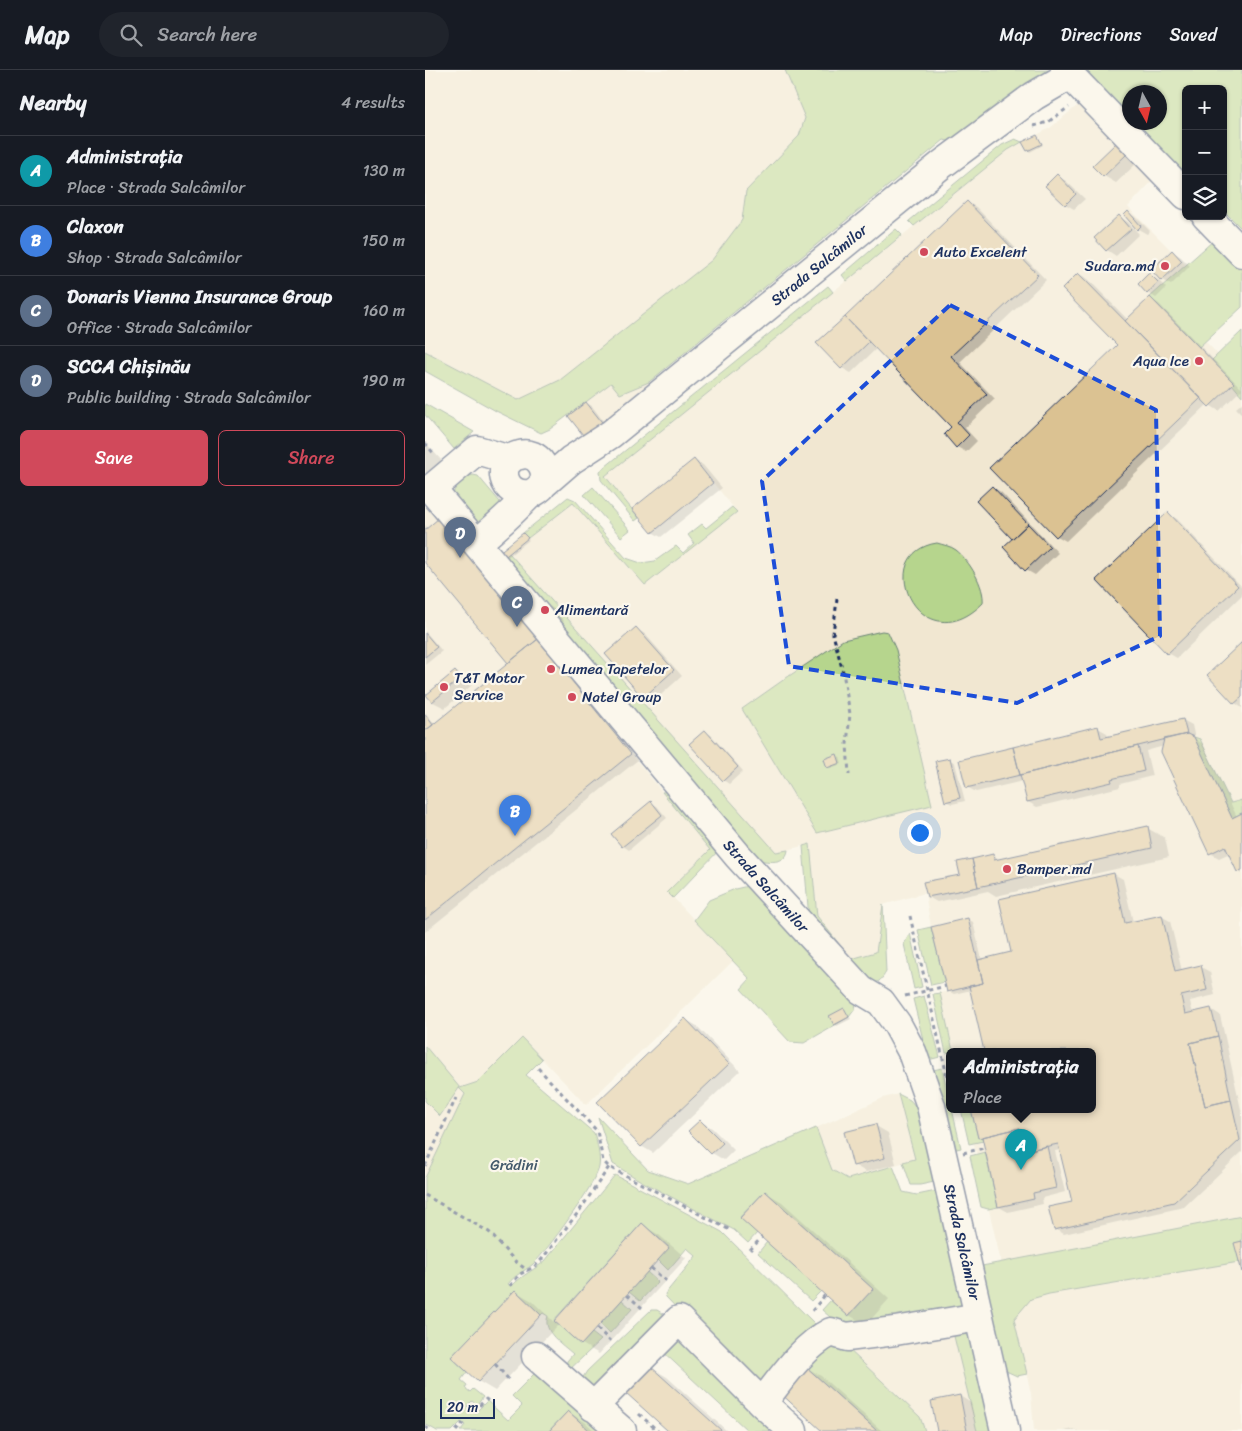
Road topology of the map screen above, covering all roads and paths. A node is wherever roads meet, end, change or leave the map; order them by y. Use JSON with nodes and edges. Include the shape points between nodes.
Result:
{"nodes":[{"id":1,"x":1068,"y":72,"type":"edge"},
{"id":2,"x":1182,"y":191,"type":"edge"},
{"id":3,"x":1210,"y":220,"type":"edge"},
{"id":4,"x":1242,"y":253,"type":"edge"},
{"id":5,"x":510,"y":460,"type":"junction"},
{"id":6,"x":537,"y":481,"type":"junction"},
{"id":7,"x":477,"y":543,"type":"junction"},
{"id":8,"x":837,"y":599,"type":"dead end"},
{"id":9,"x":849,"y":775,"type":"dead end"},
{"id":10,"x":910,"y":916,"type":"dead end"},
{"id":11,"x":946,"y":986,"type":"dead end"},
{"id":12,"x":927,"y":991,"type":"junction"},
{"id":13,"x":881,"y":1002,"type":"junction"},
{"id":14,"x":538,"y":1068,"type":"dead end"},
{"id":15,"x":946,"y":1071,"type":"edge"},
{"id":16,"x":456,"y":1098,"type":"dead end"},
{"id":17,"x":425,"y":1166,"type":"edge"},
{"id":18,"x":609,"y":1168,"type":"junction"},
{"id":19,"x":425,"y":1195,"type":"edge"},
{"id":20,"x":730,"y":1230,"type":"dead end"},
{"id":21,"x":762,"y":1237,"type":"dead end"},
{"id":22,"x":750,"y":1250,"type":"dead end"},
{"id":23,"x":651,"y":1268,"type":"dead end"},
{"id":24,"x":528,"y":1271,"type":"junction"},
{"id":25,"x":666,"y":1281,"type":"dead end"},
{"id":26,"x":510,"y":1286,"type":"dead end"},
{"id":27,"x":627,"y":1294,"type":"dead end"},
{"id":28,"x":825,"y":1294,"type":"dead end"},
{"id":29,"x":642,"y":1308,"type":"dead end"},
{"id":30,"x":812,"y":1311,"type":"dead end"},
{"id":31,"x":979,"y":1317,"type":"junction"},
{"id":32,"x":597,"y":1328,"type":"dead end"},
{"id":33,"x":611,"y":1340,"type":"dead end"},
{"id":34,"x":536,"y":1356,"type":"dead end"},
{"id":35,"x":495,"y":1364,"type":"dead end"},
{"id":36,"x":511,"y":1382,"type":"dead end"},
{"id":37,"x":490,"y":1403,"type":"dead end"},
{"id":38,"x":762,"y":1403,"type":"junction"},
{"id":39,"x":468,"y":1407,"type":"dead end"},
{"id":40,"x":593,"y":1407,"type":"junction"},
{"id":41,"x":647,"y":1412,"type":"dead end"},
{"id":42,"x":463,"y":1423,"type":"dead end"},
{"id":43,"x":632,"y":1424,"type":"edge"},
{"id":44,"x":425,"y":1427,"type":"edge"},
{"id":45,"x":432,"y":1431,"type":"edge"},
{"id":46,"x":456,"y":1431,"type":"edge"},
{"id":47,"x":793,"y":1431,"type":"edge"},
{"id":48,"x":1005,"y":1431,"type":"edge"}],
"edges":[{"from":1,"to":2,"type":"street"},
{"from":1,"to":6,"type":"street","name":"Strada Salcâmilor","via":[[941,165],[611,434]]},
{"from":3,"to":4,"type":"street"},
{"from":5,"to":6,"type":"street","name":"Strada Salcâmilor","via":[[522,454],[535,457]]},
{"from":5,"to":6,"type":"street","name":"Strada Salcâmilor","via":[[504,473],[505,480],[517,494]]},
{"from":5,"to":7,"type":"street","name":"Strada Salcâmilor","via":[[477,450],[431,489]]},
{"from":6,"to":7,"type":"street","via":[[513,512]]},
{"from":7,"to":13,"type":"street","name":"Strada Salcâmilor","via":[[738,856],[861,990]]},
{"from":8,"to":9,"type":"path","via":[[833,634],[850,714],[847,744]]},
{"from":10,"to":12,"type":"path"},
{"from":11,"to":12,"type":"path"},
{"from":12,"to":13,"type":"path"},
{"from":12,"to":15,"type":"path"},
{"from":13,"to":31,"type":"street","name":"Strada Salcâmilor","via":[[911,1052],[931,1106]]},
{"from":14,"to":18,"type":"path","via":[[597,1131],[603,1162]]},
{"from":16,"to":17,"type":"path"},
{"from":18,"to":20,"type":"path"},
{"from":18,"to":24,"type":"path","via":[[542,1259]]},
{"from":19,"to":24,"type":"path","via":[[489,1232]]},
{"from":21,"to":22,"type":"path"},
{"from":23,"to":25,"type":"path"},
{"from":24,"to":26,"type":"path","via":[[520,1274]]},
{"from":27,"to":29,"type":"path"},
{"from":28,"to":30,"type":"path"},
{"from":31,"to":38,"type":"street","via":[[847,1337],[831,1332],[817,1339]]},
{"from":31,"to":48,"type":"street","name":"Strada Salcâmilor"},
{"from":32,"to":33,"type":"path"},
{"from":34,"to":40,"type":"street"},
{"from":35,"to":36,"type":"path"},
{"from":37,"to":39,"type":"path","via":[[486,1399],[477,1408],[472,1403]]},
{"from":38,"to":40,"type":"street","via":[[679,1320]]},
{"from":38,"to":47,"type":"street"},
{"from":40,"to":43,"type":"street"},
{"from":41,"to":43,"type":"path"},
{"from":42,"to":46,"type":"path"},
{"from":44,"to":45,"type":"path"}]}
